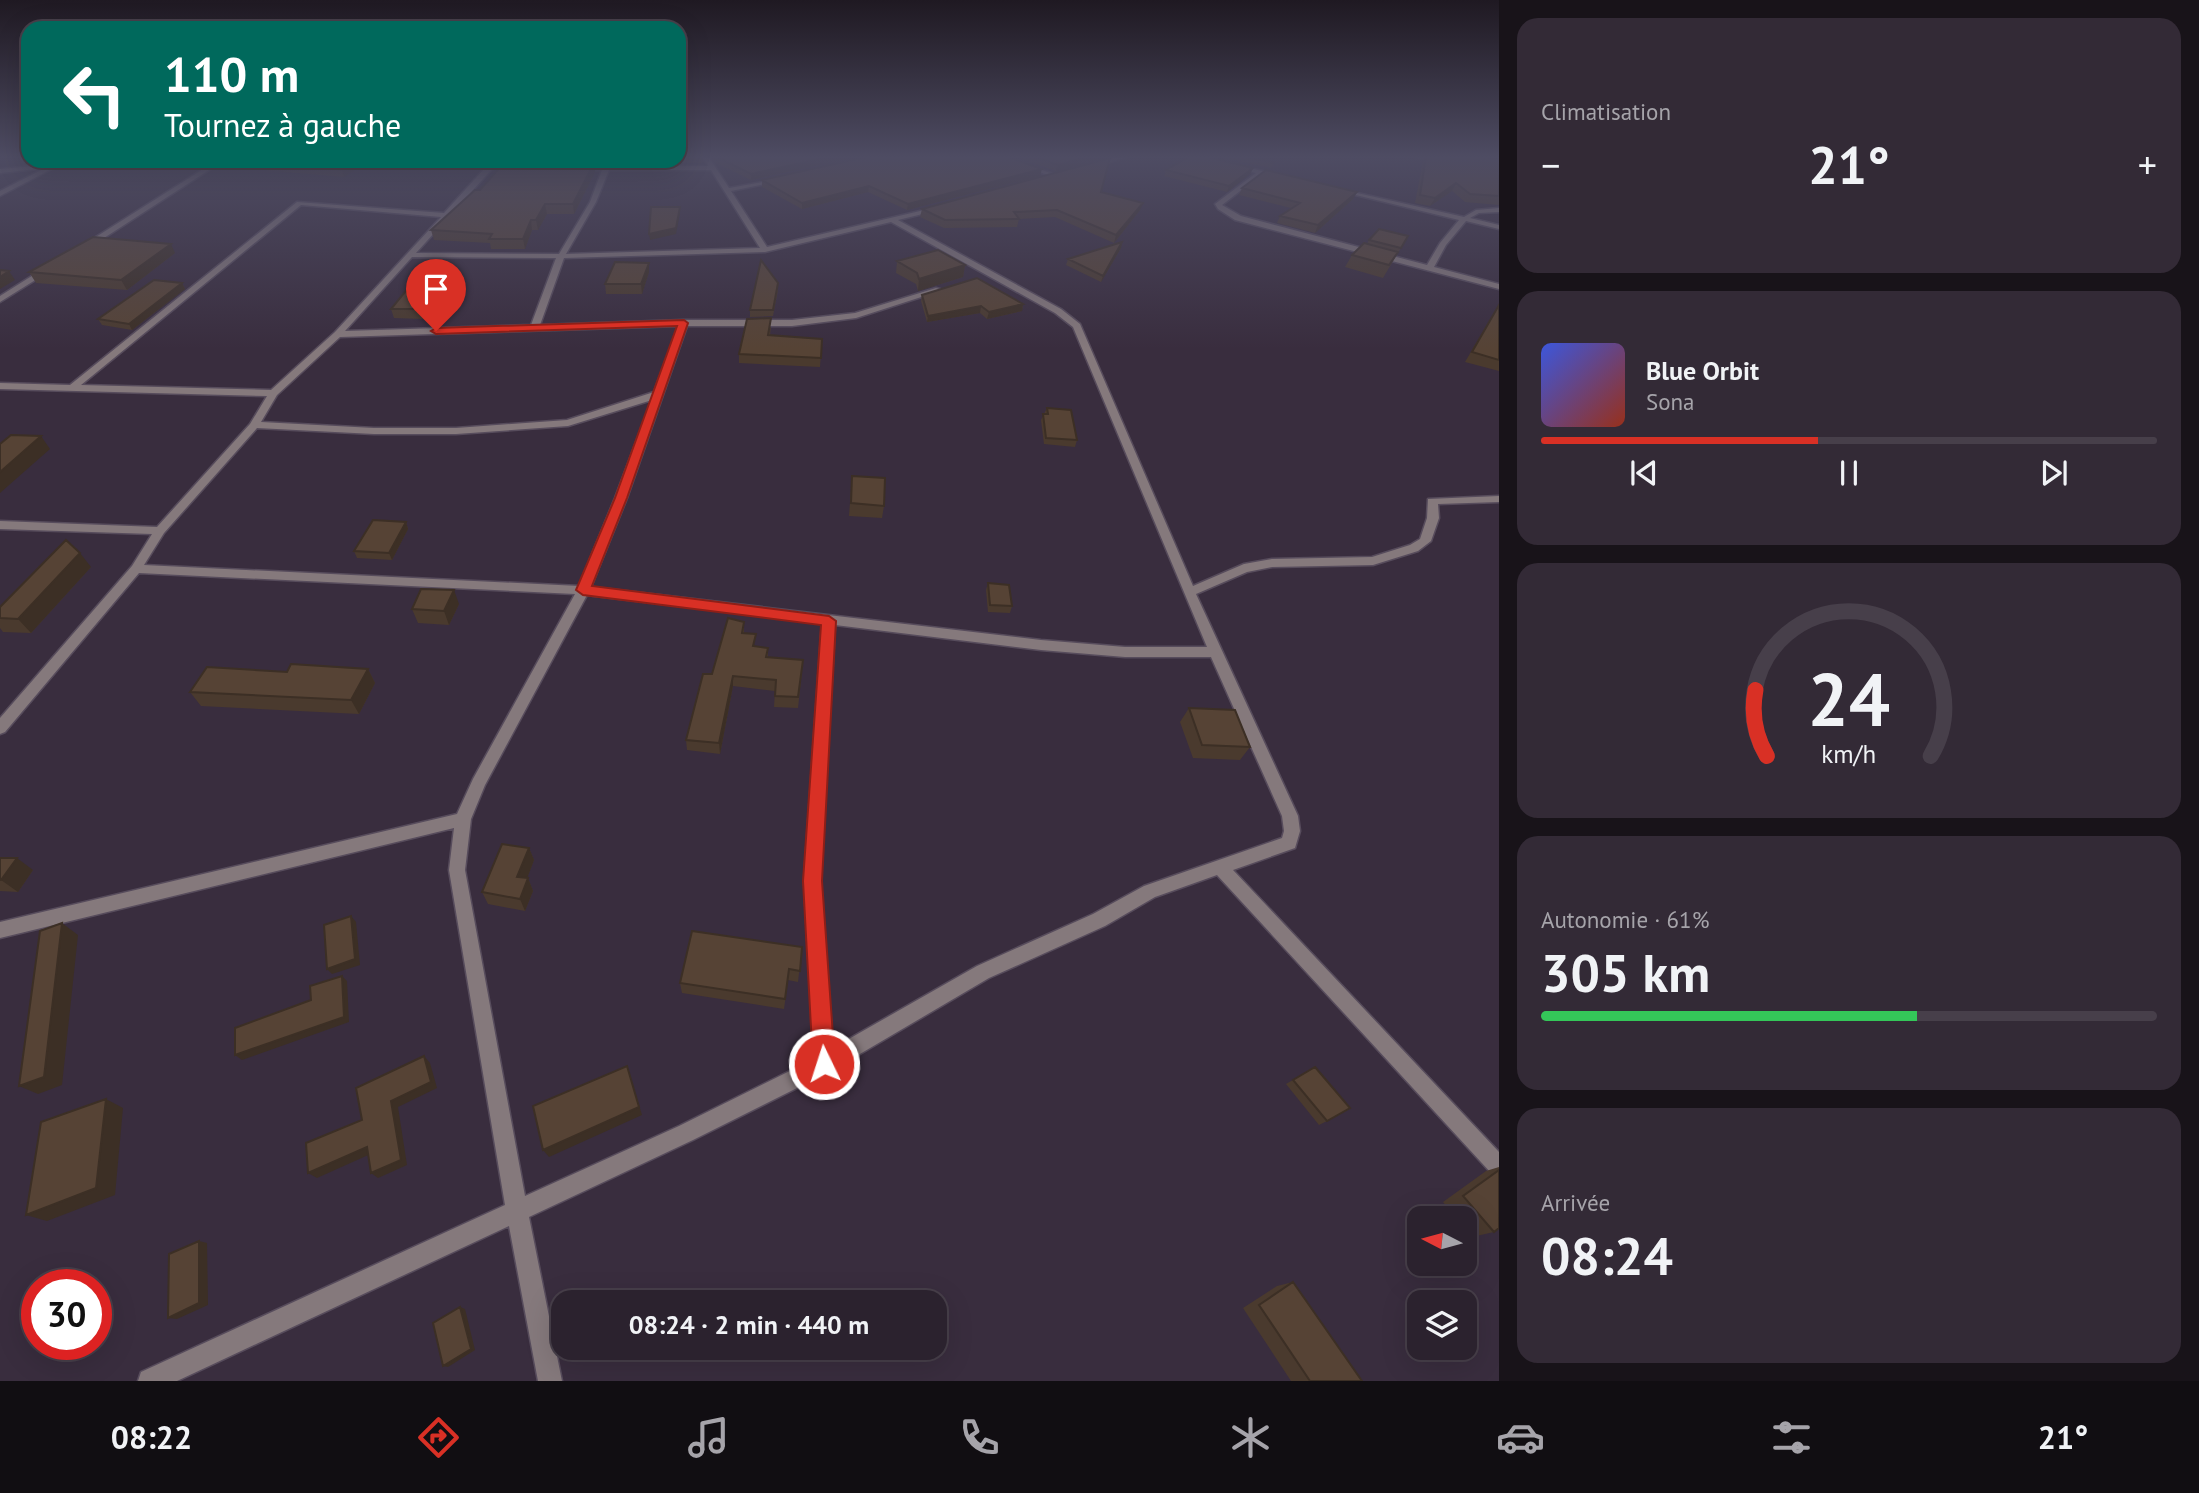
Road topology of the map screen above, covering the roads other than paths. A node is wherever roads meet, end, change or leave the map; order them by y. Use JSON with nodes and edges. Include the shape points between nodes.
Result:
{"nodes":[{"id":1,"x":126,"y":220,"type":"edge"},
{"id":2,"x":278,"y":220,"type":"edge"},
{"id":3,"x":440,"y":220,"type":"edge"},
{"id":4,"x":582,"y":220,"type":"edge"},
{"id":5,"x":746,"y":220,"type":"edge"},
{"id":6,"x":890,"y":220,"type":"edge"},
{"id":7,"x":892,"y":220,"type":"edge"},
{"id":8,"x":1247,"y":220,"type":"edge"},
{"id":9,"x":1463,"y":220,"type":"edge"},
{"id":10,"x":1474,"y":220,"type":"edge"},
{"id":11,"x":1499,"y":227,"type":"edge"},
{"id":12,"x":765,"y":250,"type":"junction"},
{"id":13,"x":74,"y":253,"type":"edge"},
{"id":14,"x":411,"y":255,"type":"junction"},
{"id":15,"x":561,"y":256,"type":"junction"},
{"id":16,"x":52,"y":267,"type":"edge"},
{"id":17,"x":1430,"y":268,"type":"junction"},
{"id":18,"x":953,"y":285,"type":"edge"},
{"id":19,"x":1499,"y":287,"type":"edge"},
{"id":20,"x":0,"y":300,"type":"edge"},
{"id":21,"x":684,"y":323,"type":"junction"},
{"id":22,"x":535,"y":327,"type":"junction"},
{"id":23,"x":338,"y":334,"type":"junction"},
{"id":24,"x":0,"y":386,"type":"edge"},
{"id":25,"x":73,"y":387,"type":"junction"},
{"id":26,"x":274,"y":393,"type":"junction"},
{"id":27,"x":659,"y":394,"type":"junction"},
{"id":28,"x":254,"y":425,"type":"junction"},
{"id":29,"x":1499,"y":499,"type":"edge"},
{"id":30,"x":0,"y":525,"type":"edge"},
{"id":31,"x":159,"y":531,"type":"junction"},
{"id":32,"x":136,"y":569,"type":"junction"},
{"id":33,"x":583,"y":590,"type":"junction"},
{"id":34,"x":1189,"y":592,"type":"junction"},
{"id":35,"x":829,"y":621,"type":"junction"},
{"id":36,"x":1216,"y":652,"type":"junction"},
{"id":37,"x":0,"y":728,"type":"edge"},
{"id":38,"x":464,"y":819,"type":"junction"},
{"id":39,"x":1221,"y":868,"type":"junction"},
{"id":40,"x":0,"y":930,"type":"edge"},
{"id":41,"x":824,"y":1064,"type":"junction"},
{"id":42,"x":1499,"y":1167,"type":"edge"},
{"id":43,"x":517,"y":1211,"type":"junction"},
{"id":44,"x":150,"y":1381,"type":"edge"},
{"id":45,"x":550,"y":1381,"type":"edge"}],
"edges":[{"from":1,"to":13,"type":"street"},
{"from":2,"to":25,"type":"street"},
{"from":3,"to":14,"type":"street"},
{"from":4,"to":15,"type":"street"},
{"from":5,"to":12,"type":"street"},
{"from":6,"to":12,"type":"street"},
{"from":7,"to":34,"type":"street","via":[[984,276],[1058,311],[1077,326]]},
{"from":8,"to":17,"type":"street"},
{"from":9,"to":17,"type":"street"},
{"from":10,"to":11,"type":"street"},
{"from":12,"to":15,"type":"street"},
{"from":14,"to":15,"type":"street"},
{"from":14,"to":23,"type":"street"},
{"from":15,"to":22,"type":"street"},
{"from":16,"to":20,"type":"street"},
{"from":17,"to":19,"type":"street"},
{"from":18,"to":21,"type":"street","via":[[825,320]]},
{"from":21,"to":22,"type":"street"},
{"from":21,"to":27,"type":"street"},
{"from":22,"to":23,"type":"street"},
{"from":23,"to":26,"type":"street"},
{"from":24,"to":25,"type":"street"},
{"from":25,"to":26,"type":"street"},
{"from":26,"to":28,"type":"street"},
{"from":27,"to":28,"type":"street","via":[[568,423],[456,431]]},
{"from":27,"to":33,"type":"street"},
{"from":28,"to":31,"type":"street"},
{"from":29,"to":34,"type":"street","via":[[1432,500],[1433,518],[1425,541],[1373,561],[1272,563],[1244,568]]},
{"from":30,"to":31,"type":"street"},
{"from":31,"to":32,"type":"street"},
{"from":32,"to":33,"type":"street"},
{"from":32,"to":37,"type":"street"},
{"from":33,"to":35,"type":"street"},
{"from":33,"to":38,"type":"street","via":[[478,784]]},
{"from":34,"to":36,"type":"street"},
{"from":35,"to":36,"type":"street","via":[[1125,652]]},
{"from":35,"to":41,"type":"street","via":[[812,881]]},
{"from":36,"to":39,"type":"street","via":[[1290,816],[1292,831],[1289,843]]},
{"from":38,"to":40,"type":"street"},
{"from":38,"to":43,"type":"street","via":[[457,870]]},
{"from":39,"to":41,"type":"street","via":[[1150,891],[1099,920],[983,972]]},
{"from":39,"to":42,"type":"street"},
{"from":41,"to":43,"type":"street"},
{"from":43,"to":44,"type":"street"},
{"from":43,"to":45,"type":"street"}]}
